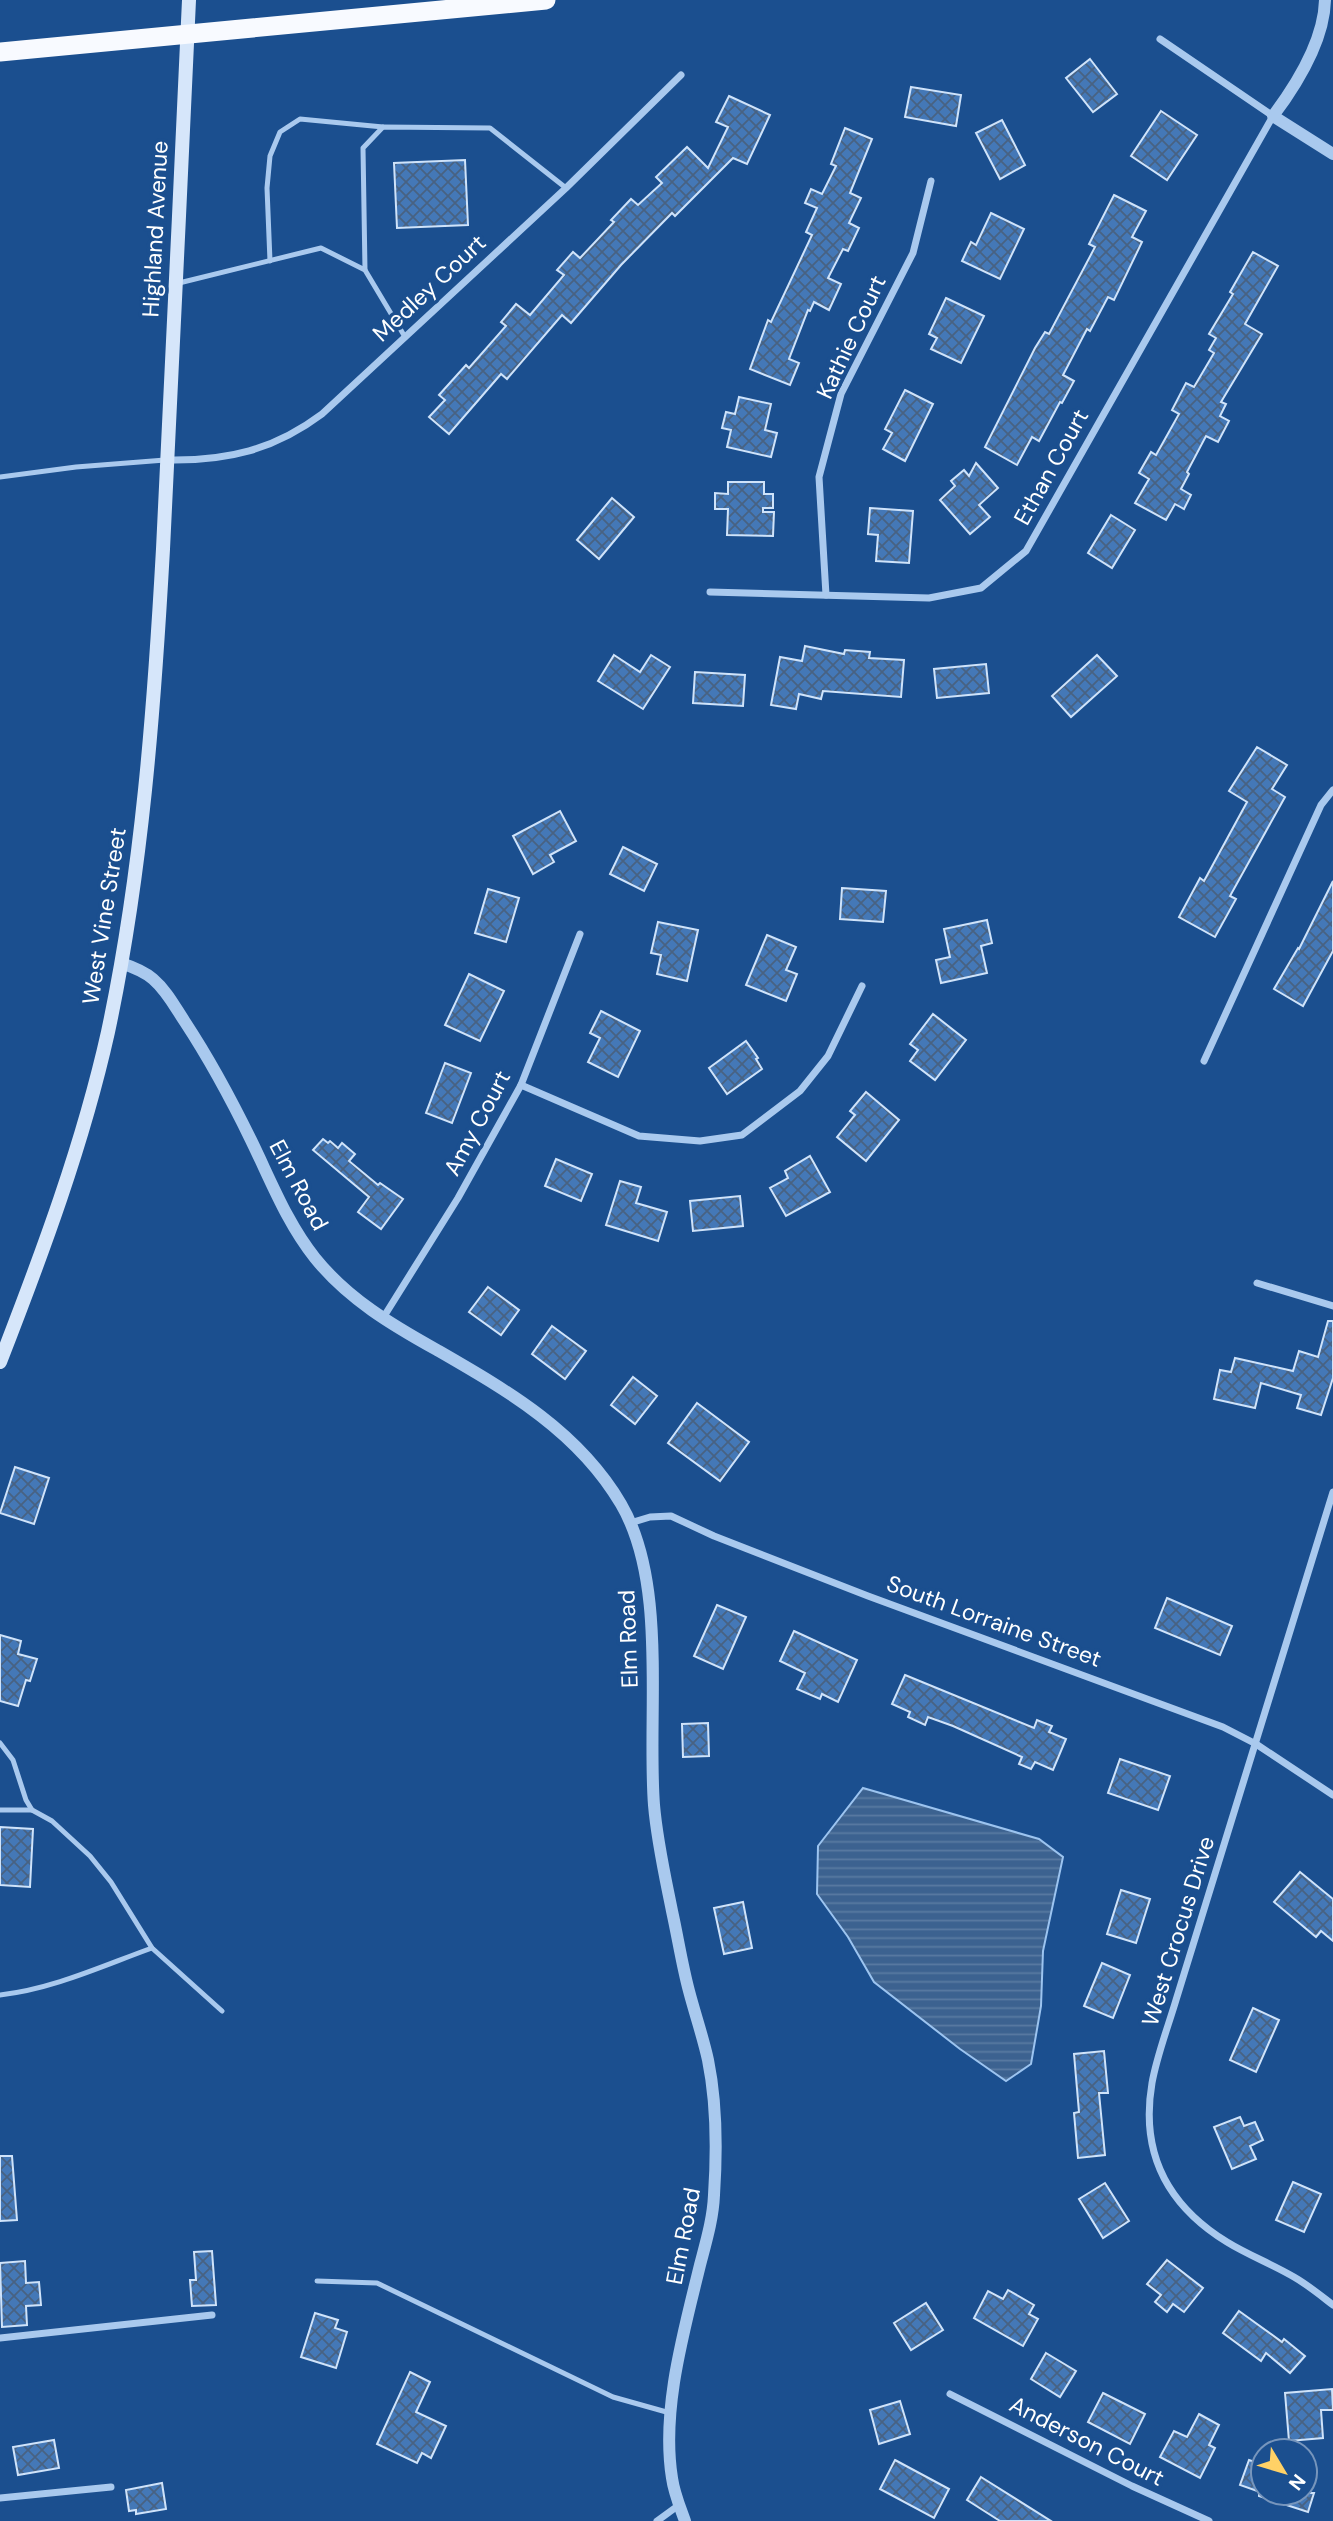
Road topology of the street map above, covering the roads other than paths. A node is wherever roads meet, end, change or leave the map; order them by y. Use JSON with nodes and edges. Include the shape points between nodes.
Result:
{"nodes":[{"id":1,"x":189,"y":0,"type":"edge"},
{"id":2,"x":546,"y":0,"type":"edge"},
{"id":3,"x":1325,"y":0,"type":"edge"},
{"id":4,"x":187,"y":33,"type":"junction"},
{"id":5,"x":1160,"y":39,"type":"dead end"},
{"id":6,"x":0,"y":52,"type":"edge"},
{"id":7,"x":681,"y":75,"type":"dead end"},
{"id":8,"x":1273,"y":116,"type":"junction"},
{"id":9,"x":383,"y":127,"type":"junction"},
{"id":10,"x":1333,"y":154,"type":"edge"},
{"id":11,"x":931,"y":181,"type":"dead end"},
{"id":12,"x":566,"y":188,"type":"junction"},
{"id":13,"x":270,"y":261,"type":"junction"},
{"id":14,"x":365,"y":270,"type":"junction"},
{"id":15,"x":176,"y":284,"type":"junction"},
{"id":16,"x":405,"y":337,"type":"junction"},
{"id":17,"x":168,"y":460,"type":"junction"},
{"id":18,"x":0,"y":477,"type":"edge"},
{"id":19,"x":710,"y":592,"type":"dead end"},
{"id":20,"x":826,"y":595,"type":"junction"},
{"id":21,"x":1333,"y":790,"type":"edge"},
{"id":22,"x":580,"y":934,"type":"dead end"},
{"id":23,"x":121,"y":963,"type":"junction"},
{"id":24,"x":862,"y":986,"type":"dead end"},
{"id":25,"x":1204,"y":1061,"type":"dead end"},
{"id":26,"x":521,"y":1085,"type":"junction"},
{"id":27,"x":1257,"y":1283,"type":"dead end"},
{"id":28,"x":1333,"y":1306,"type":"edge"},
{"id":29,"x":383,"y":1318,"type":"junction"},
{"id":30,"x":0,"y":1362,"type":"edge"},
{"id":31,"x":1333,"y":1492,"type":"edge"},
{"id":32,"x":630,"y":1523,"type":"junction"},
{"id":33,"x":0,"y":1743,"type":"edge"},
{"id":34,"x":1256,"y":1744,"type":"junction"},
{"id":35,"x":1333,"y":1795,"type":"edge"},
{"id":36,"x":0,"y":1810,"type":"edge"},
{"id":37,"x":32,"y":1810,"type":"junction"},
{"id":38,"x":152,"y":1948,"type":"junction"},
{"id":39,"x":0,"y":1995,"type":"edge"},
{"id":40,"x":222,"y":2011,"type":"dead end"},
{"id":41,"x":317,"y":2281,"type":"dead end"},
{"id":42,"x":1333,"y":2305,"type":"edge"},
{"id":43,"x":212,"y":2315,"type":"dead end"},
{"id":44,"x":0,"y":2338,"type":"edge"},
{"id":45,"x":950,"y":2394,"type":"dead end"},
{"id":46,"x":670,"y":2413,"type":"junction"},
{"id":47,"x":111,"y":2487,"type":"dead end"},
{"id":48,"x":0,"y":2498,"type":"edge"},
{"id":49,"x":679,"y":2505,"type":"junction"},
{"id":50,"x":657,"y":2521,"type":"edge"},
{"id":51,"x":685,"y":2521,"type":"edge"},
{"id":52,"x":1209,"y":2521,"type":"edge"}],
"edges":[{"from":1,"to":4,"type":"main road","name":"Highland Avenue"},
{"from":2,"to":4,"type":"highway"},
{"from":3,"to":8,"type":"street","via":[[1309,56]]},
{"from":4,"to":6,"type":"highway"},
{"from":4,"to":15,"type":"main road","name":"Highland Avenue"},
{"from":5,"to":8,"type":"street"},
{"from":7,"to":12,"type":"street","name":"Medley Court"},
{"from":8,"to":10,"type":"street"},
{"from":8,"to":20,"type":"street","name":"Ethan Court","via":[[1026,551],[981,588],[929,597]]},
{"from":9,"to":12,"type":"lane","via":[[490,128]]},
{"from":9,"to":13,"type":"lane","via":[[300,118],[280,132],[270,156],[267,188]]},
{"from":9,"to":14,"type":"lane","via":[[363,148]]},
{"from":11,"to":20,"type":"street","name":"Kathie Court","via":[[913,253],[841,394],[819,477]]},
{"from":12,"to":16,"type":"street","name":"Medley Court"},
{"from":13,"to":14,"type":"lane","via":[[321,248]]},
{"from":13,"to":15,"type":"lane"},
{"from":14,"to":16,"type":"lane"},
{"from":15,"to":17,"type":"main road","name":"Highland Avenue"},
{"from":16,"to":17,"type":"street","name":"Medley Court","via":[[322,414],[280,441],[223,457]]},
{"from":17,"to":18,"type":"lane"},
{"from":17,"to":23,"type":"main road","name":"West Vine Street","via":[[146,797]]},
{"from":19,"to":20,"type":"street","name":"Ethan Court"},
{"from":21,"to":25,"type":"street","via":[[1321,805]]},
{"from":22,"to":26,"type":"street","name":"Amy Court"},
{"from":23,"to":29,"type":"street","name":"Elm Road","via":[[150,976],[162,988],[208,1056],[279,1201],[316,1259],[340,1286]]},
{"from":23,"to":30,"type":"main road","name":"West Vine Street","via":[[94,1090]]},
{"from":24,"to":26,"type":"street","via":[[828,1056],[800,1091],[742,1135],[700,1141],[639,1136]]},
{"from":26,"to":29,"type":"street","name":"Amy Court"},
{"from":27,"to":28,"type":"street"},
{"from":29,"to":32,"type":"street","name":"Elm Road","via":[[494,1383],[554,1425],[606,1479]]},
{"from":31,"to":34,"type":"street","name":"West Crocus Drive"},
{"from":32,"to":34,"type":"street","name":"South Lorraine Street","via":[[671,1516],[869,1596],[1223,1727]]},
{"from":32,"to":46,"type":"street","name":"Elm Road","via":[[647,1579],[657,1839],[708,2060],[716,2131],[709,2231]]},
{"from":33,"to":37,"type":"lane","via":[[13,1760]]},
{"from":34,"to":35,"type":"street","name":"South Lorraine Street"},
{"from":34,"to":42,"type":"street","name":"West Crocus Drive","via":[[1153,2080],[1149,2131],[1163,2178],[1192,2216]]},
{"from":36,"to":37,"type":"lane"},
{"from":37,"to":38,"type":"lane","via":[[52,1821],[90,1856]]},
{"from":38,"to":39,"type":"lane","via":[[58,1983]]},
{"from":38,"to":40,"type":"lane"},
{"from":41,"to":46,"type":"lane","via":[[377,2283],[612,2396]]},
{"from":43,"to":44,"type":"street"},
{"from":45,"to":52,"type":"street","name":"Anderson Court"},
{"from":46,"to":49,"type":"street","name":"Elm Road","via":[[671,2478]]},
{"from":47,"to":48,"type":"street"},
{"from":49,"to":50,"type":"street"},
{"from":49,"to":51,"type":"street","name":"Elm Road"}]}
